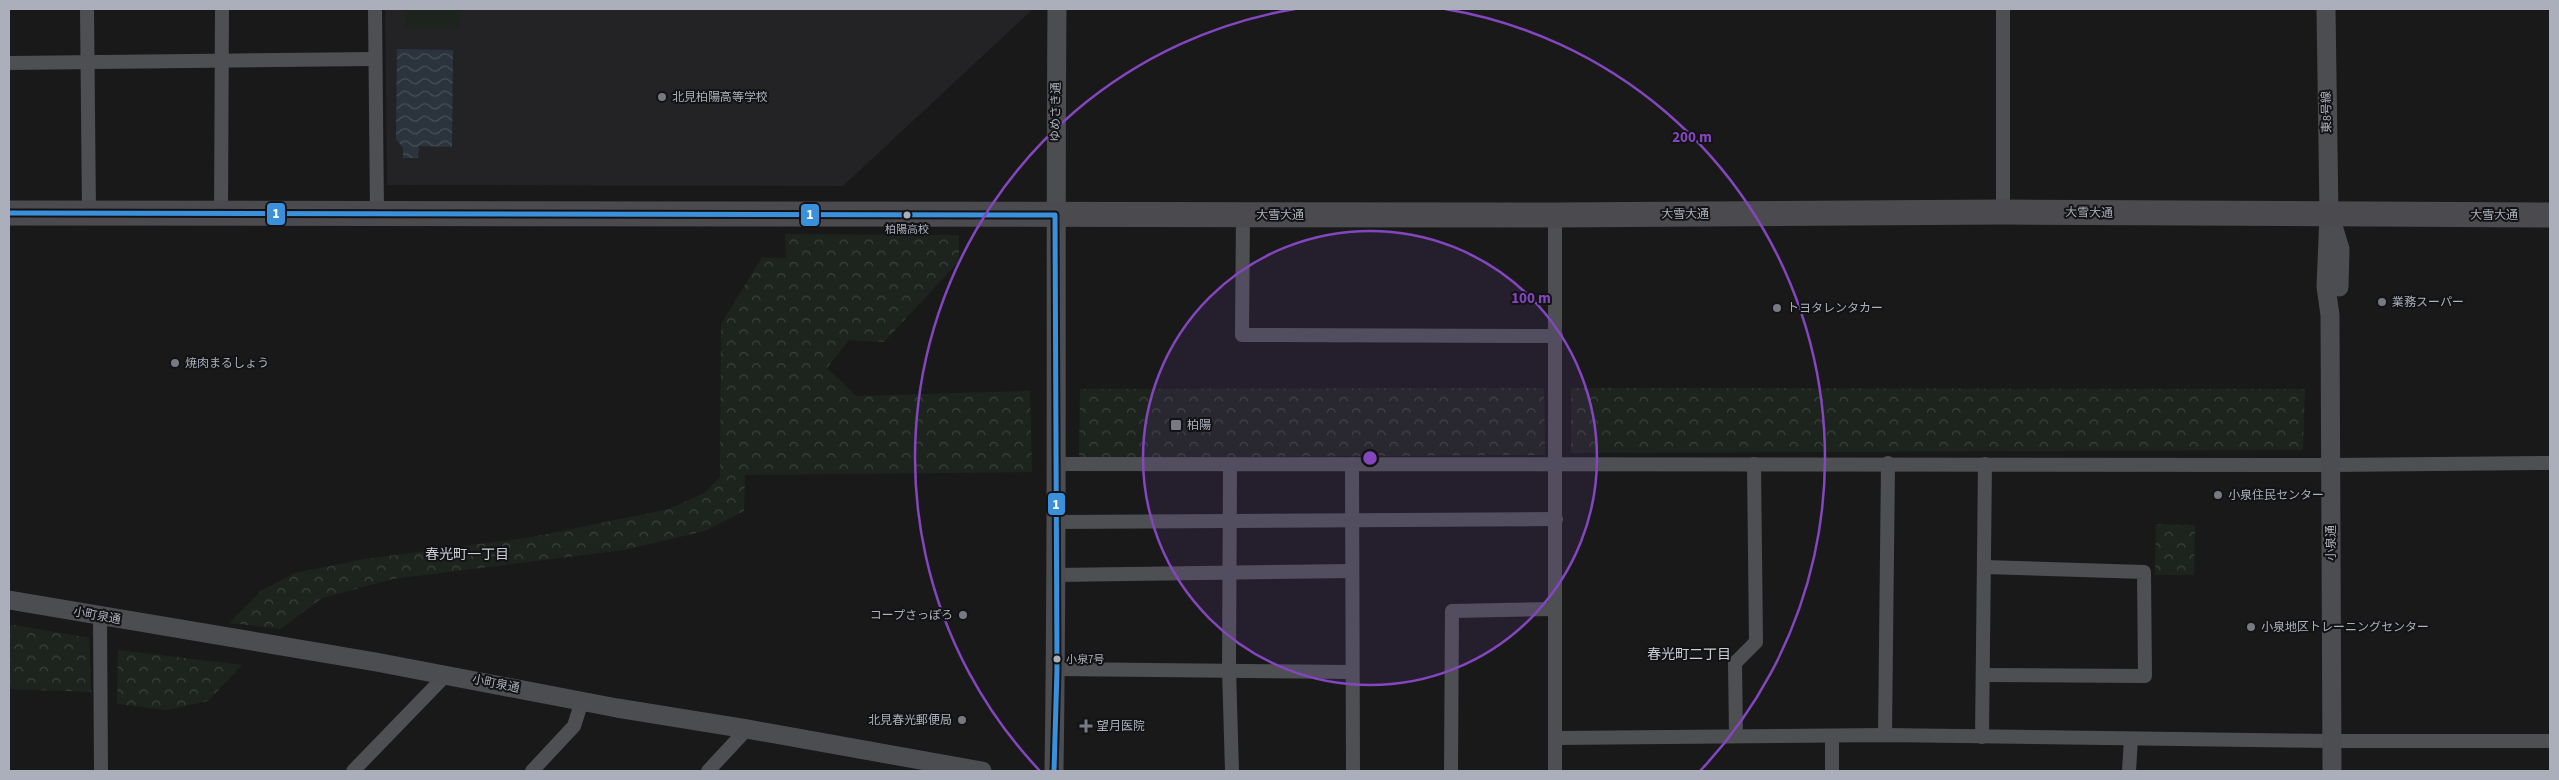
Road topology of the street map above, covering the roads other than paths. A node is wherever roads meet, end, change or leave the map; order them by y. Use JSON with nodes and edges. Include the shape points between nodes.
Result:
{"nodes":[{"id":1,"x":87,"y":9,"type":"edge"},
{"id":2,"x":222,"y":9,"type":"edge"},
{"id":3,"x":375,"y":9,"type":"edge"},
{"id":4,"x":1057,"y":9,"type":"edge"},
{"id":5,"x":2003,"y":9,"type":"edge"},
{"id":6,"x":2326,"y":9,"type":"edge"},
{"id":7,"x":375,"y":59,"type":"junction"},
{"id":8,"x":86,"y":61,"type":"junction"},
{"id":9,"x":222,"y":61,"type":"junction"},
{"id":10,"x":9,"y":63,"type":"edge"},
{"id":11,"x":377,"y":212,"type":"junction"},
{"id":12,"x":2003,"y":212,"type":"junction"},
{"id":13,"x":9,"y":213,"type":"edge"},
{"id":14,"x":89,"y":213,"type":"junction"},
{"id":15,"x":221,"y":213,"type":"junction"},
{"id":16,"x":1055,"y":215,"type":"junction"},
{"id":17,"x":1242,"y":215,"type":"junction"},
{"id":18,"x":2329,"y":215,"type":"junction"},
{"id":19,"x":2550,"y":215,"type":"edge"},
{"id":20,"x":1555,"y":216,"type":"junction"},
{"id":21,"x":1556,"y":336,"type":"junction"},
{"id":22,"x":1888,"y":463,"type":"junction"},
{"id":23,"x":2550,"y":463,"type":"edge"},
{"id":24,"x":1056,"y":464,"type":"junction"},
{"id":25,"x":1352,"y":464,"type":"junction"},
{"id":26,"x":1556,"y":464,"type":"junction"},
{"id":27,"x":1754,"y":464,"type":"junction"},
{"id":28,"x":1985,"y":464,"type":"junction"},
{"id":29,"x":2331,"y":465,"type":"junction"},
{"id":30,"x":1230,"y":466,"type":"junction"},
{"id":31,"x":1556,"y":520,"type":"junction"},
{"id":32,"x":1352,"y":521,"type":"junction"},
{"id":33,"x":1056,"y":522,"type":"junction"},
{"id":34,"x":1230,"y":522,"type":"junction"},
{"id":35,"x":1985,"y":568,"type":"junction"},
{"id":36,"x":1352,"y":571,"type":"junction"},
{"id":37,"x":1230,"y":573,"type":"junction"},
{"id":38,"x":1056,"y":575,"type":"junction"},
{"id":39,"x":9,"y":600,"type":"edge"},
{"id":40,"x":1554,"y":609,"type":"junction"},
{"id":41,"x":100,"y":616,"type":"junction"},
{"id":42,"x":1057,"y":669,"type":"junction"},
{"id":43,"x":1229,"y":669,"type":"junction"},
{"id":44,"x":1352,"y":672,"type":"junction"},
{"id":45,"x":446,"y":675,"type":"junction"},
{"id":46,"x":1983,"y":675,"type":"junction"},
{"id":47,"x":582,"y":701,"type":"junction"},
{"id":48,"x":747,"y":728,"type":"junction"},
{"id":49,"x":1885,"y":735,"type":"junction"},
{"id":50,"x":1736,"y":736,"type":"junction"},
{"id":51,"x":1832,"y":736,"type":"junction"},
{"id":52,"x":1556,"y":738,"type":"junction"},
{"id":53,"x":1982,"y":738,"type":"junction"},
{"id":54,"x":2130,"y":739,"type":"junction"},
{"id":55,"x":2332,"y":741,"type":"junction"},
{"id":56,"x":2550,"y":741,"type":"edge"},
{"id":57,"x":914,"y":766,"type":"edge"},
{"id":58,"x":100,"y":771,"type":"edge"},
{"id":59,"x":353,"y":771,"type":"edge"},
{"id":60,"x":532,"y":771,"type":"edge"},
{"id":61,"x":708,"y":771,"type":"edge"},
{"id":62,"x":982,"y":771,"type":"edge"},
{"id":63,"x":1054,"y":771,"type":"edge"},
{"id":64,"x":1232,"y":771,"type":"edge"},
{"id":65,"x":1353,"y":771,"type":"edge"},
{"id":66,"x":1451,"y":771,"type":"edge"},
{"id":67,"x":1555,"y":771,"type":"edge"},
{"id":68,"x":1832,"y":771,"type":"edge"},
{"id":69,"x":2129,"y":771,"type":"edge"},
{"id":70,"x":2332,"y":771,"type":"edge"}],
"edges":[{"from":1,"to":8,"type":"street"},
{"from":2,"to":9,"type":"street"},
{"from":3,"to":7,"type":"street"},
{"from":4,"to":16,"type":"street","name":"ゆめさき通"},
{"from":5,"to":12,"type":"street"},
{"from":6,"to":18,"type":"street","name":"東8号線"},
{"from":7,"to":9,"type":"street"},
{"from":7,"to":11,"type":"street"},
{"from":8,"to":9,"type":"street"},
{"from":8,"to":10,"type":"street"},
{"from":8,"to":14,"type":"street"},
{"from":9,"to":15,"type":"street"},
{"from":11,"to":15,"type":"highway","name":"大雪大通"},
{"from":11,"to":16,"type":"highway","name":"大雪大通"},
{"from":12,"to":18,"type":"highway","name":"大雪大通"},
{"from":12,"to":20,"type":"highway","name":"大雪大通"},
{"from":13,"to":14,"type":"highway","name":"大雪大通"},
{"from":14,"to":15,"type":"highway","name":"大雪大通"},
{"from":16,"to":17,"type":"highway","name":"大雪大通"},
{"from":16,"to":24,"type":"street","name":"ゆめさき通"},
{"from":17,"to":20,"type":"highway","name":"大雪大通"},
{"from":17,"to":21,"type":"street","via":[[1242,335]]},
{"from":18,"to":19,"type":"highway","name":"大雪大通"},
{"from":18,"to":29,"type":"street","name":"小泉通","via":[[2326,287],[2330,314]]},
{"from":20,"to":21,"type":"street"},
{"from":21,"to":26,"type":"street"},
{"from":22,"to":27,"type":"street"},
{"from":22,"to":28,"type":"street"},
{"from":22,"to":49,"type":"street"},
{"from":23,"to":29,"type":"street"},
{"from":24,"to":30,"type":"street"},
{"from":24,"to":33,"type":"street","name":"ゆめさき通"},
{"from":25,"to":26,"type":"street"},
{"from":25,"to":30,"type":"street"},
{"from":25,"to":32,"type":"street"},
{"from":26,"to":27,"type":"street"},
{"from":26,"to":31,"type":"street"},
{"from":27,"to":50,"type":"street","via":[[1756,642],[1735,663]]},
{"from":28,"to":29,"type":"street"},
{"from":28,"to":35,"type":"street"},
{"from":29,"to":55,"type":"street","name":"小泉通"},
{"from":30,"to":34,"type":"street"},
{"from":31,"to":32,"type":"street"},
{"from":31,"to":40,"type":"street"},
{"from":32,"to":34,"type":"street"},
{"from":32,"to":36,"type":"street"},
{"from":33,"to":34,"type":"street"},
{"from":33,"to":38,"type":"street","name":"ゆめさき通"},
{"from":34,"to":37,"type":"street"},
{"from":35,"to":46,"type":"street"},
{"from":35,"to":46,"type":"street","via":[[2144,572],[2145,676]]},
{"from":36,"to":37,"type":"street"},
{"from":36,"to":44,"type":"street"},
{"from":37,"to":38,"type":"street"},
{"from":37,"to":43,"type":"street"},
{"from":38,"to":42,"type":"street","name":"ゆめさき通"},
{"from":39,"to":41,"type":"street","name":"小町泉通"},
{"from":40,"to":52,"type":"street"},
{"from":40,"to":66,"type":"street","via":[[1452,611]]},
{"from":41,"to":45,"type":"street","name":"小町泉通"},
{"from":41,"to":58,"type":"street"},
{"from":42,"to":43,"type":"street"},
{"from":42,"to":63,"type":"street","name":"ゆめさき通"},
{"from":43,"to":44,"type":"street"},
{"from":43,"to":64,"type":"street"},
{"from":44,"to":65,"type":"street"},
{"from":45,"to":47,"type":"street","name":"小町泉通"},
{"from":45,"to":59,"type":"street"},
{"from":46,"to":53,"type":"street"},
{"from":47,"to":48,"type":"street","name":"小町泉通"},
{"from":47,"to":60,"type":"street","via":[[574,726]]},
{"from":48,"to":57,"type":"street","name":"小町泉通"},
{"from":48,"to":61,"type":"street"},
{"from":49,"to":51,"type":"street"},
{"from":49,"to":53,"type":"street"},
{"from":50,"to":51,"type":"street"},
{"from":50,"to":52,"type":"street"},
{"from":51,"to":68,"type":"street"},
{"from":52,"to":67,"type":"street"},
{"from":53,"to":54,"type":"street"},
{"from":54,"to":55,"type":"street"},
{"from":54,"to":69,"type":"street"},
{"from":55,"to":56,"type":"street"},
{"from":55,"to":70,"type":"street","name":"小泉通"},
{"from":57,"to":62,"type":"street","name":"小町泉通"}]}
